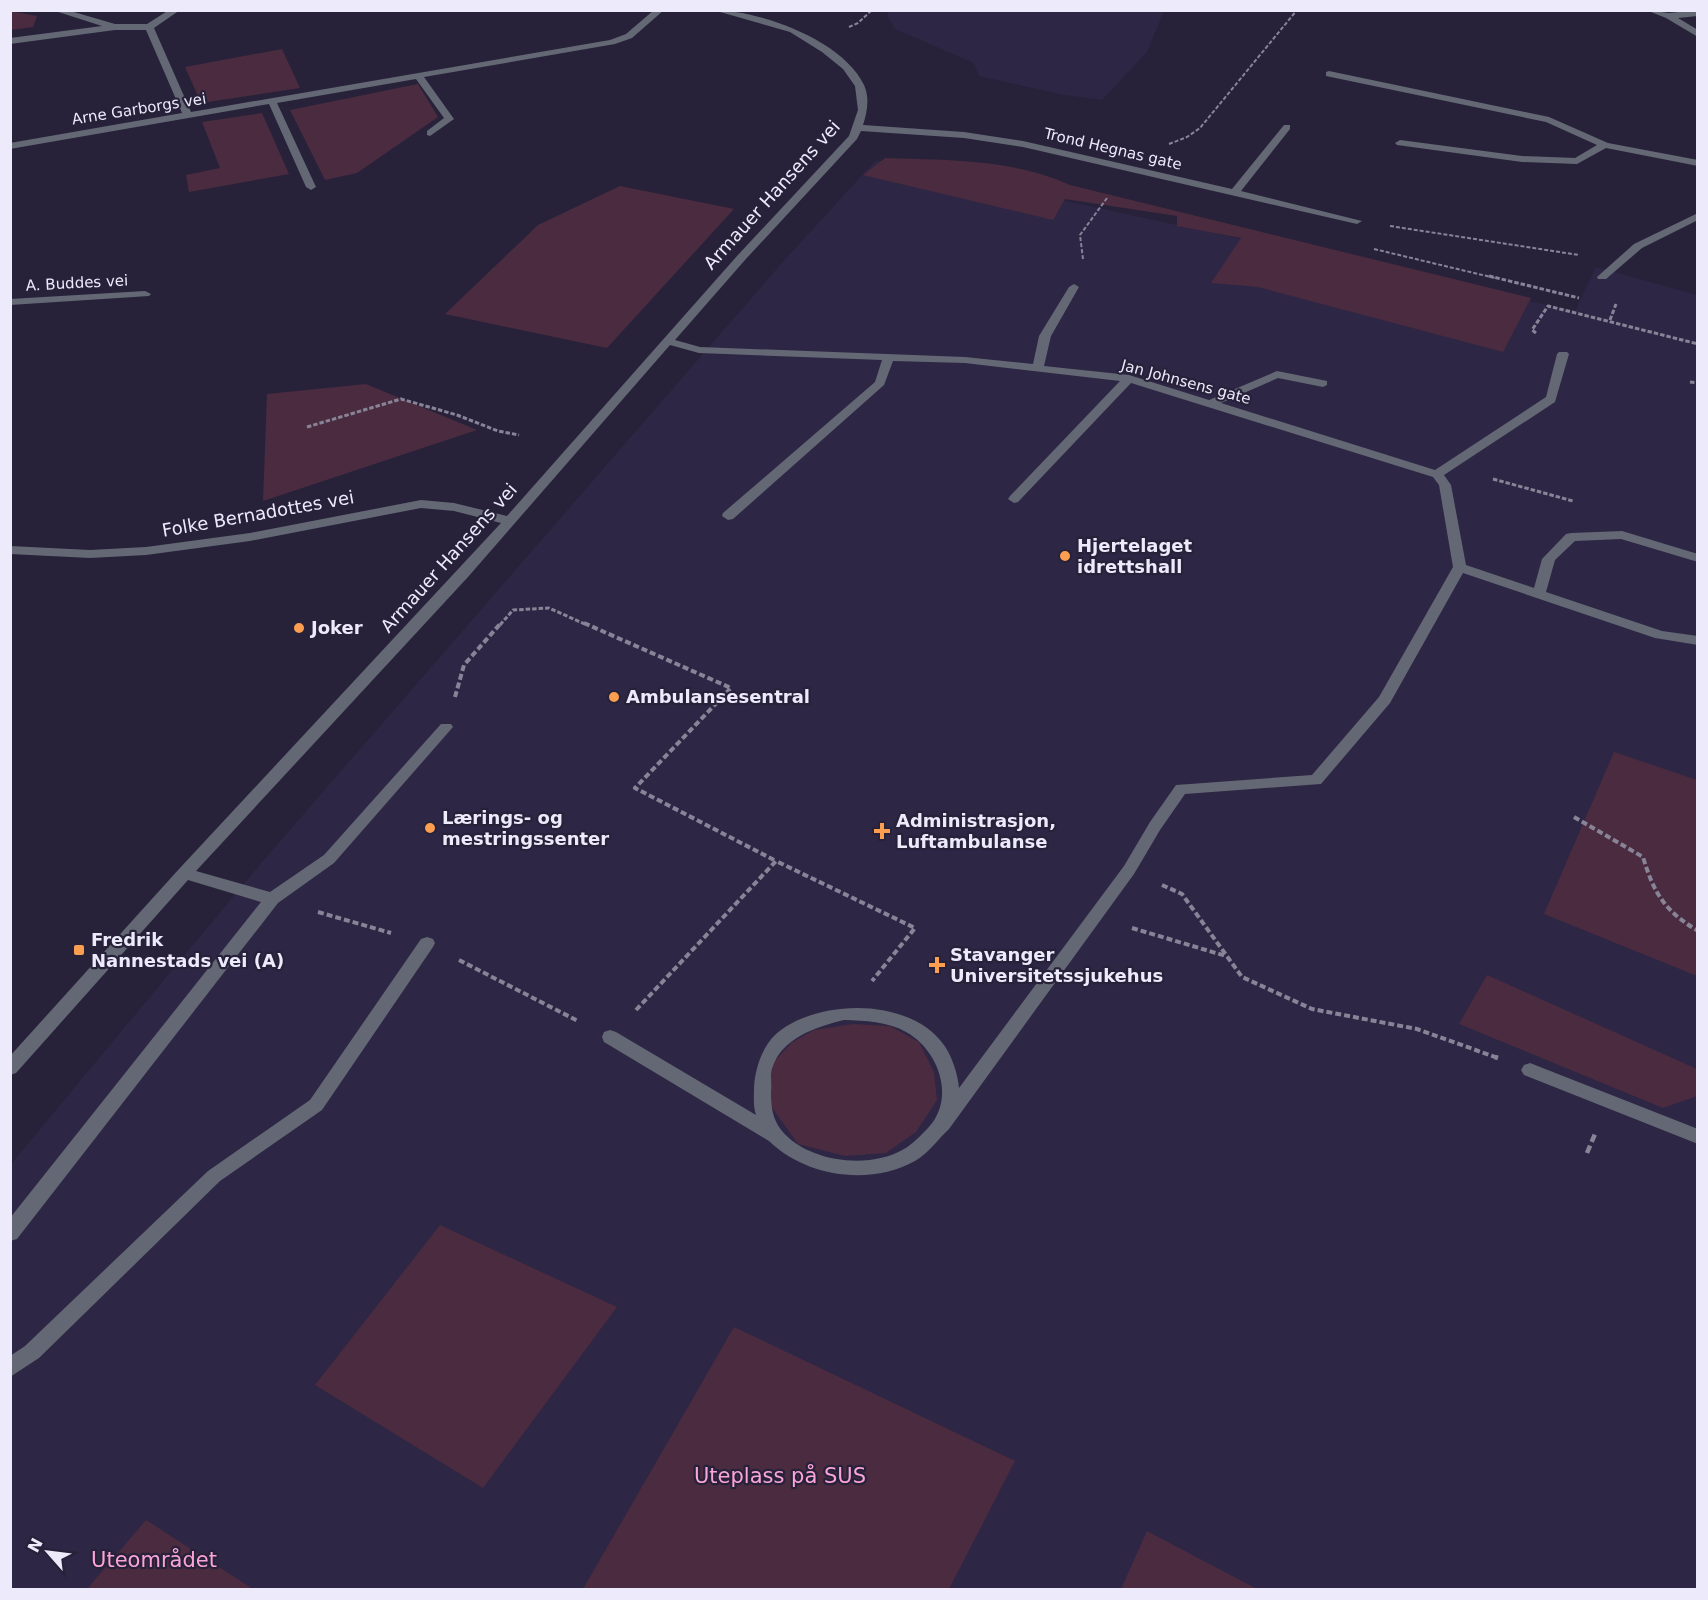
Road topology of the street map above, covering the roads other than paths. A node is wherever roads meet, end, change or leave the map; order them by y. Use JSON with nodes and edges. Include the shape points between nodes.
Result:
{"nodes":[{"id":1,"x":56,"y":10,"type":"edge"},
{"id":2,"x":176,"y":10,"type":"edge"},
{"id":3,"x":660,"y":10,"type":"edge"},
{"id":4,"x":717,"y":10,"type":"edge"},
{"id":5,"x":1650,"y":10,"type":"edge"},
{"id":6,"x":1698,"y":13,"type":"edge"},
{"id":7,"x":1669,"y":16,"type":"junction"},
{"id":8,"x":115,"y":27,"type":"junction"},
{"id":9,"x":149,"y":27,"type":"junction"},
{"id":10,"x":1698,"y":34,"type":"edge"},
{"id":11,"x":10,"y":41,"type":"edge"},
{"id":12,"x":1329,"y":74,"type":"dead end"},
{"id":13,"x":418,"y":75,"type":"junction"},
{"id":14,"x":272,"y":102,"type":"junction"},
{"id":15,"x":188,"y":117,"type":"junction"},
{"id":16,"x":1287,"y":127,"type":"dead end"},
{"id":17,"x":858,"y":128,"type":"junction"},
{"id":18,"x":430,"y":133,"type":"dead end"},
{"id":19,"x":1400,"y":143,"type":"dead end"},
{"id":20,"x":1605,"y":145,"type":"junction"},
{"id":21,"x":10,"y":146,"type":"edge"},
{"id":22,"x":1698,"y":163,"type":"edge"},
{"id":23,"x":311,"y":187,"type":"dead end"},
{"id":24,"x":1234,"y":193,"type":"junction"},
{"id":25,"x":1698,"y":216,"type":"edge"},
{"id":26,"x":1357,"y":221,"type":"road end"},
{"id":27,"x":1602,"y":277,"type":"road end"},
{"id":28,"x":1074,"y":287,"type":"dead end"},
{"id":29,"x":146,"y":294,"type":"dead end"},
{"id":30,"x":10,"y":302,"type":"edge"},
{"id":31,"x":667,"y":341,"type":"junction"},
{"id":32,"x":1563,"y":354,"type":"dead end"},
{"id":33,"x":889,"y":357,"type":"junction"},
{"id":34,"x":1038,"y":368,"type":"junction"},
{"id":35,"x":1129,"y":379,"type":"junction"},
{"id":36,"x":1323,"y":384,"type":"dead end"},
{"id":37,"x":1212,"y":403,"type":"junction"},
{"id":38,"x":1437,"y":474,"type":"junction"},
{"id":39,"x":1014,"y":499,"type":"dead end"},
{"id":40,"x":728,"y":516,"type":"dead end"},
{"id":41,"x":510,"y":521,"type":"junction"},
{"id":42,"x":10,"y":550,"type":"edge"},
{"id":43,"x":1698,"y":558,"type":"edge"},
{"id":44,"x":1460,"y":567,"type":"junction"},
{"id":45,"x":1539,"y":594,"type":"junction"},
{"id":46,"x":1698,"y":641,"type":"edge"},
{"id":47,"x":446,"y":727,"type":"road end"},
{"id":48,"x":185,"y":873,"type":"junction"},
{"id":49,"x":272,"y":899,"type":"junction"},
{"id":50,"x":427,"y":943,"type":"road end"},
{"id":51,"x":610,"y":1037,"type":"road end"},
{"id":52,"x":10,"y":1068,"type":"edge"},
{"id":53,"x":1530,"y":1070,"type":"road end"},
{"id":54,"x":943,"y":1124,"type":"junction"},
{"id":55,"x":777,"y":1137,"type":"junction"},
{"id":56,"x":1698,"y":1137,"type":"edge"},
{"id":57,"x":10,"y":1233,"type":"edge"},
{"id":58,"x":10,"y":1368,"type":"edge"}],
"edges":[{"from":1,"to":8,"type":"street"},
{"from":2,"to":9,"type":"street"},
{"from":3,"to":13,"type":"street","name":"Arne Garborgs vei","via":[[629,36],[612,42]]},
{"from":4,"to":17,"type":"street","name":"Armauer Hansens vei","via":[[793,30],[846,67],[860,86],[863,110]]},
{"from":5,"to":7,"type":"street"},
{"from":6,"to":7,"type":"street"},
{"from":7,"to":10,"type":"street"},
{"from":8,"to":9,"type":"street"},
{"from":8,"to":11,"type":"street"},
{"from":9,"to":15,"type":"street"},
{"from":12,"to":20,"type":"street","via":[[1549,120]]},
{"from":13,"to":14,"type":"street","name":"Arne Garborgs vei"},
{"from":13,"to":18,"type":"street","via":[[449,119]]},
{"from":14,"to":15,"type":"street","name":"Arne Garborgs vei"},
{"from":14,"to":23,"type":"street"},
{"from":15,"to":21,"type":"street","name":"Arne Garborgs vei"},
{"from":16,"to":24,"type":"street"},
{"from":17,"to":24,"type":"street","name":"Trond Hegnas gate","via":[[964,135],[1023,144]]},
{"from":17,"to":31,"type":"street","name":"Armauer Hansens vei","via":[[848,146]]},
{"from":19,"to":20,"type":"street","via":[[1522,159],[1577,160]]},
{"from":20,"to":22,"type":"street"},
{"from":24,"to":26,"type":"street","name":"Trond Hegnas gate"},
{"from":25,"to":27,"type":"street","via":[[1638,246]]},
{"from":28,"to":34,"type":"street","via":[[1045,336]]},
{"from":29,"to":30,"type":"street","name":"A. Buddes vei"},
{"from":31,"to":33,"type":"street","name":"Jan Johnsens gate","via":[[699,350]]},
{"from":31,"to":41,"type":"street","name":"Armauer Hansens vei"},
{"from":32,"to":38,"type":"street","via":[[1551,399]]},
{"from":33,"to":34,"type":"street","name":"Jan Johnsens gate"},
{"from":33,"to":40,"type":"street","via":[[880,383]]},
{"from":34,"to":35,"type":"street","name":"Jan Johnsens gate"},
{"from":35,"to":37,"type":"street","name":"Jan Johnsens gate"},
{"from":35,"to":39,"type":"street"},
{"from":36,"to":37,"type":"street","via":[[1277,374]]},
{"from":37,"to":38,"type":"street","name":"Jan Johnsens gate"},
{"from":38,"to":44,"type":"street","via":[[1445,485]]},
{"from":41,"to":42,"type":"street","name":"Folke Bernadottes vei","via":[[454,507],[421,504],[250,537],[146,551],[90,554]]},
{"from":41,"to":48,"type":"street","name":"Armauer Hansens vei"},
{"from":43,"to":45,"type":"street","via":[[1622,535],[1571,537],[1549,560]]},
{"from":44,"to":45,"type":"street"},
{"from":44,"to":54,"type":"street","via":[[1385,700],[1316,780],[1181,789],[1129,870]]},
{"from":45,"to":46,"type":"street","via":[[1660,635]]},
{"from":47,"to":49,"type":"street","via":[[330,859]]},
{"from":48,"to":49,"type":"street"},
{"from":48,"to":52,"type":"street","name":"Armauer Hansens vei"},
{"from":49,"to":57,"type":"street"},
{"from":50,"to":58,"type":"street","via":[[316,1105],[214,1176],[32,1353]]},
{"from":51,"to":55,"type":"street"},
{"from":53,"to":56,"type":"street"},
{"from":54,"to":55,"type":"street","via":[[909,1156],[868,1168],[818,1163],[801,1156]]},
{"from":54,"to":55,"type":"street","via":[[952,1097],[942,1056],[923,1034],[894,1018],[847,1012],[816,1018],[789,1033],[762,1067],[758,1087],[763,1114]]}]}
